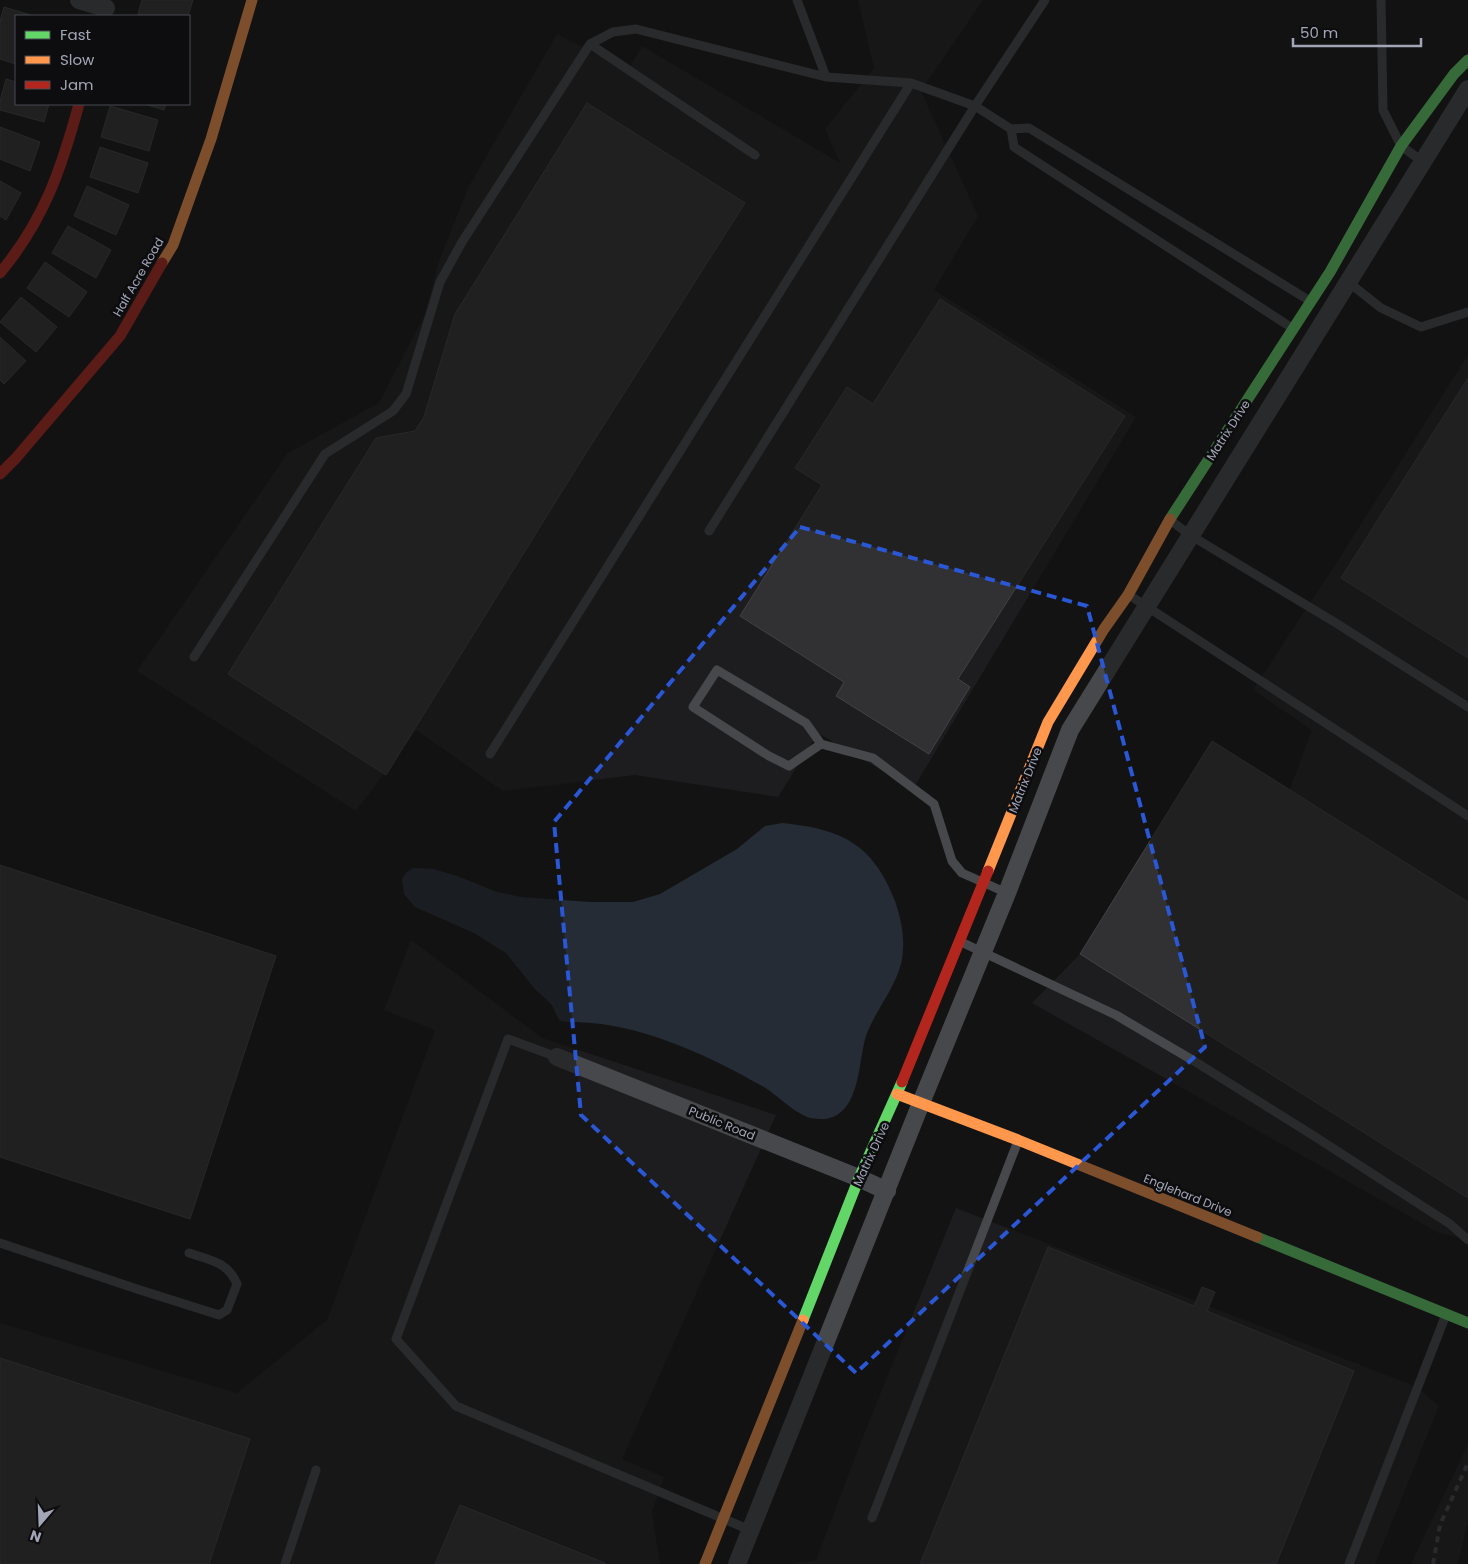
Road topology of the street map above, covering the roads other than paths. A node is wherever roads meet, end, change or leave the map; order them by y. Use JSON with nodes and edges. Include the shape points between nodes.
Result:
{"nodes":[{"id":1,"x":78,"y":0,"type":"edge"},
{"id":2,"x":252,"y":0,"type":"edge"},
{"id":3,"x":797,"y":0,"type":"edge"},
{"id":4,"x":1045,"y":0,"type":"edge"},
{"id":5,"x":1381,"y":0,"type":"edge"},
{"id":6,"x":106,"y":8,"type":"edge"},
{"id":7,"x":590,"y":44,"type":"junction"},
{"id":8,"x":1468,"y":60,"type":"edge"},
{"id":9,"x":826,"y":77,"type":"junction"},
{"id":10,"x":911,"y":83,"type":"junction"},
{"id":11,"x":1468,"y":90,"type":"edge"},
{"id":12,"x":79,"y":105,"type":"edge"},
{"id":13,"x":975,"y":106,"type":"junction"},
{"id":14,"x":1011,"y":129,"type":"junction"},
{"id":15,"x":1401,"y":146,"type":"junction"},
{"id":16,"x":755,"y":155,"type":"dead end"},
{"id":17,"x":1422,"y":161,"type":"junction"},
{"id":18,"x":1330,"y":272,"type":"junction"},
{"id":19,"x":0,"y":273,"type":"edge"},
{"id":20,"x":1349,"y":282,"type":"junction"},
{"id":21,"x":1320,"y":307,"type":"junction"},
{"id":22,"x":1468,"y":312,"type":"edge"},
{"id":23,"x":1303,"y":334,"type":"junction"},
{"id":24,"x":0,"y":474,"type":"edge"},
{"id":25,"x":1169,"y":520,"type":"junction"},
{"id":26,"x":709,"y":531,"type":"dead end"},
{"id":27,"x":1190,"y":535,"type":"junction"},
{"id":28,"x":1128,"y":595,"type":"junction"},
{"id":29,"x":1146,"y":607,"type":"junction"},
{"id":30,"x":194,"y":657,"type":"dead end"},
{"id":31,"x":1468,"y":707,"type":"edge"},
{"id":32,"x":821,"y":744,"type":"junction"},
{"id":33,"x":490,"y":754,"type":"dead end"},
{"id":34,"x":1468,"y":816,"type":"edge"},
{"id":35,"x":984,"y":882,"type":"junction"},
{"id":36,"x":1007,"y":893,"type":"junction"},
{"id":37,"x":959,"y":941,"type":"junction"},
{"id":38,"x":983,"y":951,"type":"junction"},
{"id":39,"x":557,"y":1057,"type":"joint"},
{"id":40,"x":898,"y":1094,"type":"junction"},
{"id":41,"x":921,"y":1103,"type":"junction"},
{"id":42,"x":1018,"y":1140,"type":"junction"},
{"id":43,"x":859,"y":1178,"type":"junction"},
{"id":44,"x":886,"y":1191,"type":"junction"},
{"id":45,"x":1468,"y":1240,"type":"edge"},
{"id":46,"x":0,"y":1242,"type":"edge"},
{"id":47,"x":189,"y":1253,"type":"dead end"},
{"id":48,"x":1446,"y":1314,"type":"junction"},
{"id":49,"x":1468,"y":1323,"type":"edge"},
{"id":50,"x":316,"y":1470,"type":"dead end"},
{"id":51,"x":723,"y":1517,"type":"junction"},
{"id":52,"x":872,"y":1518,"type":"dead end"},
{"id":53,"x":750,"y":1530,"type":"junction"},
{"id":54,"x":285,"y":1564,"type":"edge"},
{"id":55,"x":705,"y":1564,"type":"edge"},
{"id":56,"x":737,"y":1564,"type":"edge"},
{"id":57,"x":1349,"y":1564,"type":"edge"}],
"edges":[{"from":1,"to":6,"type":"street"},
{"from":2,"to":24,"type":"street","name":"Half Acre Road","via":[[211,139],[173,245],[120,336]]},
{"from":3,"to":9,"type":"lane"},
{"from":4,"to":13,"type":"lane"},
{"from":5,"to":15,"type":"lane","via":[[1383,110]]},
{"from":7,"to":9,"type":"lane","via":[[613,32],[636,29]]},
{"from":7,"to":16,"type":"lane"},
{"from":7,"to":30,"type":"lane","via":[[462,242],[440,282],[406,394],[393,411],[325,454]]},
{"from":8,"to":15,"type":"street","name":"Matrix Drive"},
{"from":9,"to":10,"type":"lane"},
{"from":10,"to":13,"type":"lane"},
{"from":10,"to":33,"type":"lane"},
{"from":11,"to":17,"type":"street","name":"Matrix Drive"},
{"from":12,"to":19,"type":"street","via":[[60,170],[38,221]]},
{"from":13,"to":14,"type":"lane"},
{"from":13,"to":26,"type":"lane"},
{"from":14,"to":21,"type":"lane","via":[[1029,128]]},
{"from":14,"to":23,"type":"lane","via":[[1014,147]]},
{"from":15,"to":17,"type":"lane"},
{"from":15,"to":18,"type":"street","name":"Matrix Drive"},
{"from":17,"to":20,"type":"street","name":"Matrix Drive"},
{"from":18,"to":20,"type":"lane"},
{"from":18,"to":21,"type":"street","name":"Matrix Drive"},
{"from":20,"to":21,"type":"street","name":"Matrix Drive"},
{"from":20,"to":22,"type":"lane","via":[[1380,308],[1421,326]]},
{"from":21,"to":23,"type":"street","name":"Matrix Drive"},
{"from":23,"to":25,"type":"street","name":"Matrix Drive"},
{"from":23,"to":27,"type":"street","name":"Matrix Drive"},
{"from":25,"to":27,"type":"lane"},
{"from":25,"to":28,"type":"street","name":"Matrix Drive"},
{"from":27,"to":29,"type":"street","name":"Matrix Drive"},
{"from":27,"to":31,"type":"lane"},
{"from":28,"to":29,"type":"lane"},
{"from":28,"to":35,"type":"street","name":"Matrix Drive","via":[[1048,722]]},
{"from":29,"to":34,"type":"lane"},
{"from":29,"to":36,"type":"street","name":"Matrix Drive","via":[[1070,730]]},
{"from":32,"to":32,"type":"lane","via":[[789,766],[692,707],[717,670],[806,723]]},
{"from":32,"to":35,"type":"lane","via":[[873,758],[934,804],[952,861],[962,874]]},
{"from":35,"to":36,"type":"lane"},
{"from":35,"to":37,"type":"street","name":"Matrix Drive"},
{"from":36,"to":38,"type":"street","name":"Matrix Drive"},
{"from":37,"to":38,"type":"lane"},
{"from":37,"to":40,"type":"street","name":"Matrix Drive"},
{"from":38,"to":41,"type":"street","name":"Matrix Drive"},
{"from":38,"to":45,"type":"lane","via":[[1116,1015],[1194,1061],[1450,1224]]},
{"from":39,"to":43,"type":"street","name":"Public Road"},
{"from":39,"to":51,"type":"lane","via":[[508,1039],[396,1339],[456,1406]]},
{"from":40,"to":41,"type":"street","name":"Englehard Drive"},
{"from":40,"to":43,"type":"street","name":"Matrix Drive"},
{"from":41,"to":42,"type":"street","name":"Englehard Drive"},
{"from":41,"to":44,"type":"street","name":"Matrix Drive"},
{"from":42,"to":48,"type":"street","name":"Englehard Drive"},
{"from":42,"to":52,"type":"lane"},
{"from":43,"to":44,"type":"street","name":"Public Road"},
{"from":43,"to":51,"type":"street","name":"Matrix Drive"},
{"from":44,"to":53,"type":"street","name":"Matrix Drive"},
{"from":46,"to":47,"type":"lane","via":[[219,1315],[228,1310],[237,1284],[234,1277],[224,1266]]},
{"from":48,"to":49,"type":"street","name":"Englehard Drive"},
{"from":48,"to":57,"type":"lane"},
{"from":50,"to":54,"type":"lane"},
{"from":51,"to":53,"type":"lane"},
{"from":51,"to":55,"type":"street","name":"Matrix Drive"},
{"from":53,"to":56,"type":"street","name":"Matrix Drive"}]}
